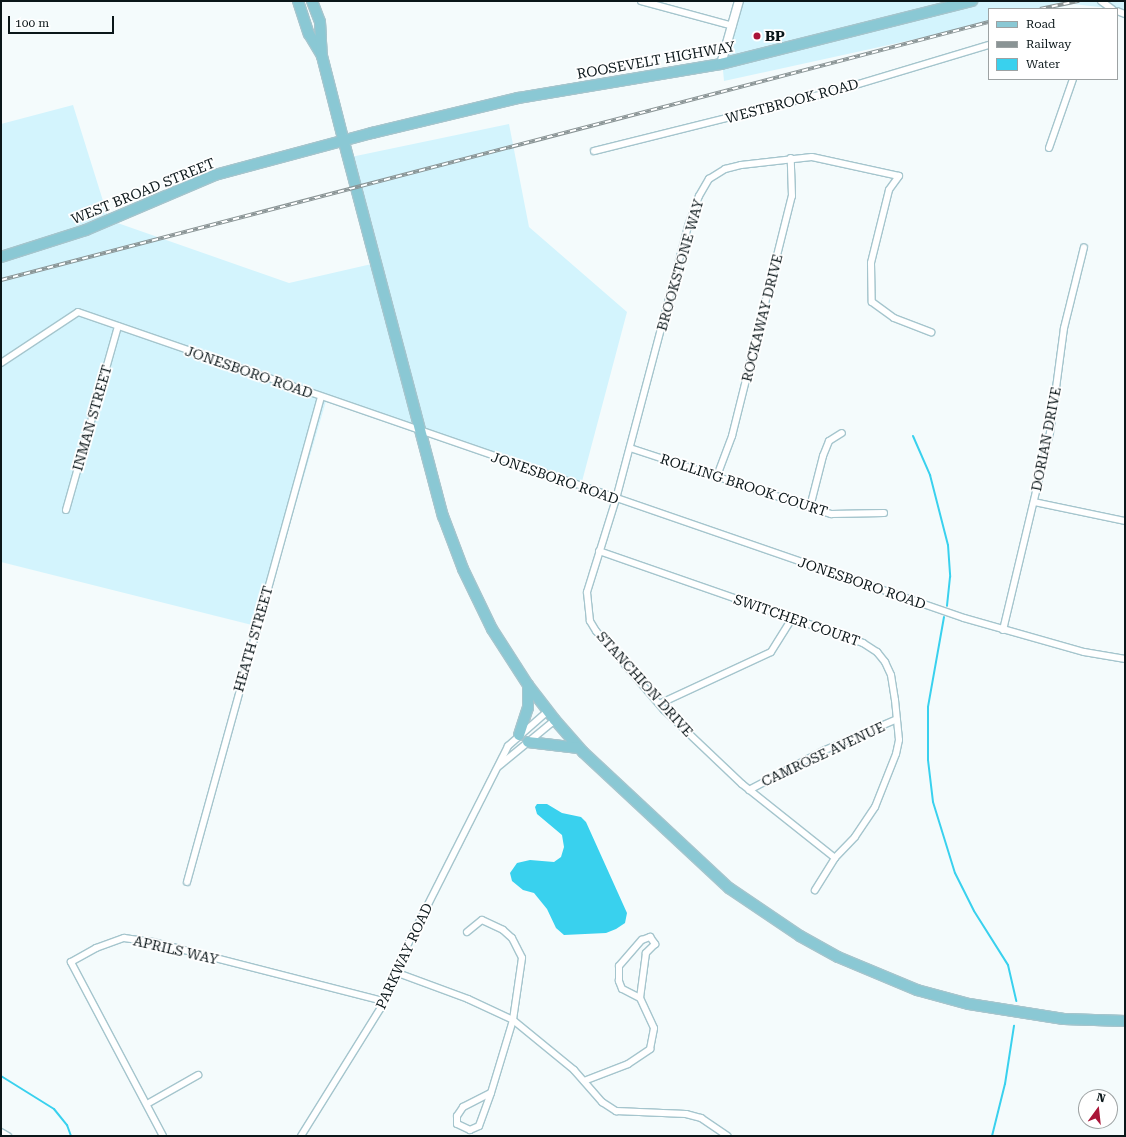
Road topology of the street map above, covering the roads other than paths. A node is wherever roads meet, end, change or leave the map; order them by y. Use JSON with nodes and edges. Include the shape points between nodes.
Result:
{"nodes":[{"id":1,"x":298,"y":1,"type":"edge"},
{"id":2,"x":312,"y":1,"type":"edge"},
{"id":3,"x":641,"y":1,"type":"edge"},
{"id":4,"x":739,"y":1,"type":"edge"},
{"id":5,"x":1101,"y":1,"type":"edge"},
{"id":6,"x":966,"y":2,"type":"edge"},
{"id":7,"x":1108,"y":8,"type":"edge"},
{"id":8,"x":733,"y":26,"type":"junction"},
{"id":9,"x":988,"y":45,"type":"edge"},
{"id":10,"x":322,"y":56,"type":"junction"},
{"id":11,"x":721,"y":64,"type":"junction"},
{"id":12,"x":1073,"y":80,"type":"edge"},
{"id":13,"x":344,"y":142,"type":"junction"},
{"id":14,"x":1050,"y":148,"type":"dead end"},
{"id":15,"x":594,"y":151,"type":"dead end"},
{"id":16,"x":791,"y":158,"type":"junction"},
{"id":17,"x":1084,"y":247,"type":"dead end"},
{"id":18,"x":1,"y":257,"type":"edge"},
{"id":19,"x":118,"y":326,"type":"junction"},
{"id":20,"x":931,"y":332,"type":"dead end"},
{"id":21,"x":1,"y":363,"type":"edge"},
{"id":22,"x":321,"y":397,"type":"junction"},
{"id":23,"x":420,"y":432,"type":"junction"},
{"id":24,"x":842,"y":433,"type":"dead end"},
{"id":25,"x":630,"y":448,"type":"junction"},
{"id":26,"x":717,"y":476,"type":"junction"},
{"id":27,"x":616,"y":499,"type":"junction"},
{"id":28,"x":1034,"y":502,"type":"junction"},
{"id":29,"x":810,"y":507,"type":"junction"},
{"id":30,"x":66,"y":510,"type":"dead end"},
{"id":31,"x":884,"y":513,"type":"dead end"},
{"id":32,"x":1125,"y":521,"type":"edge"},
{"id":33,"x":599,"y":551,"type":"junction"},
{"id":34,"x":792,"y":618,"type":"junction"},
{"id":35,"x":1003,"y":630,"type":"junction"},
{"id":36,"x":1125,"y":659,"type":"edge"},
{"id":37,"x":528,"y":685,"type":"junction"},
{"id":38,"x":659,"y":704,"type":"junction"},
{"id":39,"x":551,"y":715,"type":"junction"},
{"id":40,"x":897,"y":720,"type":"junction"},
{"id":41,"x":519,"y":736,"type":"junction"},
{"id":42,"x":528,"y":742,"type":"junction"},
{"id":43,"x":579,"y":748,"type":"junction"},
{"id":44,"x":495,"y":770,"type":"junction"},
{"id":45,"x":749,"y":790,"type":"junction"},
{"id":46,"x":835,"y":858,"type":"junction"},
{"id":47,"x":187,"y":882,"type":"dead end"},
{"id":48,"x":815,"y":890,"type":"dead end"},
{"id":49,"x":467,"y":932,"type":"dead end"},
{"id":50,"x":395,"y":972,"type":"junction"},
{"id":51,"x":640,"y":998,"type":"junction"},
{"id":52,"x":383,"y":1001,"type":"junction"},
{"id":53,"x":513,"y":1020,"type":"junction"},
{"id":54,"x":1125,"y":1021,"type":"edge"},
{"id":55,"x":198,"y":1075,"type":"dead end"},
{"id":56,"x":584,"y":1081,"type":"junction"},
{"id":57,"x":491,"y":1093,"type":"junction"},
{"id":58,"x":147,"y":1104,"type":"junction"},
{"id":59,"x":1,"y":1132,"type":"edge"},
{"id":60,"x":8,"y":1136,"type":"edge"},
{"id":61,"x":163,"y":1136,"type":"edge"},
{"id":62,"x":300,"y":1136,"type":"edge"},
{"id":63,"x":728,"y":1136,"type":"edge"}],
"edges":[{"from":1,"to":10,"type":"main road","via":[[309,34]]},
{"from":2,"to":10,"type":"main road","via":[[320,22]]},
{"from":3,"to":8,"type":"street"},
{"from":4,"to":8,"type":"street"},
{"from":5,"to":7,"type":"street"},
{"from":6,"to":11,"type":"main road","name":"ROOSEVELT HIGHWAY"},
{"from":8,"to":11,"type":"street"},
{"from":9,"to":15,"type":"street","name":"WESTBROOK ROAD","via":[[842,89]]},
{"from":10,"to":13,"type":"main road"},
{"from":11,"to":13,"type":"main road","name":"ROOSEVELT HIGHWAY","via":[[518,98]]},
{"from":12,"to":14,"type":"street"},
{"from":13,"to":18,"type":"main road","name":"WEST BROAD STREET","via":[[215,175],[86,230]]},
{"from":13,"to":23,"type":"main road"},
{"from":16,"to":20,"type":"street","name":"BROOKSTONE WAY","via":[[812,157],[899,176],[889,190],[871,263],[872,302],[894,318]]},
{"from":16,"to":25,"type":"street","name":"BROOKSTONE WAY","via":[[725,169],[709,179],[699,196],[688,226]]},
{"from":16,"to":26,"type":"street","name":"ROCKAWAY DRIVE","via":[[792,196],[732,436]]},
{"from":17,"to":28,"type":"street","name":"DORIAN DRIVE","via":[[1064,328],[1050,433]]},
{"from":19,"to":21,"type":"street","name":"JONESBORO ROAD","via":[[78,312]]},
{"from":19,"to":22,"type":"street","name":"JONESBORO ROAD"},
{"from":19,"to":30,"type":"street","name":"INMAN STREET"},
{"from":22,"to":23,"type":"street","name":"JONESBORO ROAD"},
{"from":22,"to":47,"type":"street","name":"HEATH STREET"},
{"from":23,"to":27,"type":"street","name":"JONESBORO ROAD"},
{"from":23,"to":37,"type":"main road","via":[[442,516],[463,569],[492,629]]},
{"from":24,"to":29,"type":"street","via":[[829,441],[822,456]]},
{"from":25,"to":26,"type":"street","name":"ROLLING BROOK COURT"},
{"from":25,"to":27,"type":"street","name":"BROOKSTONE WAY"},
{"from":26,"to":29,"type":"street","name":"ROLLING BROOK COURT"},
{"from":27,"to":33,"type":"street","name":"STANCHION DRIVE"},
{"from":27,"to":35,"type":"street","name":"JONESBORO ROAD"},
{"from":28,"to":32,"type":"street"},
{"from":28,"to":35,"type":"street","name":"DORIAN DRIVE"},
{"from":29,"to":31,"type":"street","name":"ROLLING BROOK COURT","via":[[832,514]]},
{"from":33,"to":34,"type":"street","name":"SWITCHER COURT"},
{"from":33,"to":38,"type":"street","name":"STANCHION DRIVE","via":[[587,592],[586,605],[590,621]]},
{"from":34,"to":38,"type":"street","via":[[771,652]]},
{"from":34,"to":40,"type":"street","name":"SWITCHER COURT","via":[[863,643],[877,652],[891,675]]},
{"from":35,"to":36,"type":"street","name":"JONESBORO ROAD","via":[[1084,652]]},
{"from":37,"to":39,"type":"main road"},
{"from":37,"to":41,"type":"main road","via":[[528,708]]},
{"from":38,"to":45,"type":"street","name":"STANCHION DRIVE"},
{"from":39,"to":41,"type":"street","name":"PARKWAY ROAD"},
{"from":39,"to":42,"type":"street","name":"PARKWAY ROAD"},
{"from":39,"to":43,"type":"main road"},
{"from":40,"to":45,"type":"street","name":"CAMROSE AVENUE","via":[[825,750]]},
{"from":40,"to":46,"type":"street","name":"SWITCHER COURT","via":[[899,740],[896,754],[875,807]]},
{"from":41,"to":44,"type":"street","name":"PARKWAY ROAD","via":[[508,746]]},
{"from":42,"to":43,"type":"main road"},
{"from":42,"to":44,"type":"street","name":"PARKWAY ROAD"},
{"from":43,"to":54,"type":"main road","via":[[696,860],[729,888],[800,936],[838,957],[917,990],[969,1004],[1064,1020]]},
{"from":44,"to":50,"type":"street","name":"PARKWAY ROAD"},
{"from":45,"to":46,"type":"street","name":"STANCHION DRIVE"},
{"from":46,"to":48,"type":"street","name":"SWITCHER COURT"},
{"from":49,"to":53,"type":"street","via":[[482,920],[503,930],[512,938],[522,958]]},
{"from":50,"to":52,"type":"street","name":"PARKWAY ROAD"},
{"from":50,"to":53,"type":"street"},
{"from":51,"to":51,"type":"street","via":[[646,953],[655,944],[650,937],[642,940],[619,966],[622,989]]},
{"from":51,"to":56,"type":"street","via":[[654,1028],[650,1049],[628,1064]]},
{"from":52,"to":58,"type":"street","name":"APRILS WAY","via":[[153,942],[124,938],[96,948],[71,962]]},
{"from":52,"to":62,"type":"street","name":"PARKWAY ROAD"},
{"from":53,"to":56,"type":"street"},
{"from":53,"to":57,"type":"street"},
{"from":55,"to":58,"type":"street"},
{"from":56,"to":63,"type":"street","via":[[602,1102],[616,1111],[686,1114],[701,1118]]},
{"from":57,"to":57,"type":"street","via":[[479,1126],[470,1130],[457,1124],[457,1116],[463,1106]]},
{"from":58,"to":61,"type":"street","name":"APRILS WAY"},
{"from":59,"to":60,"type":"street"}]}
